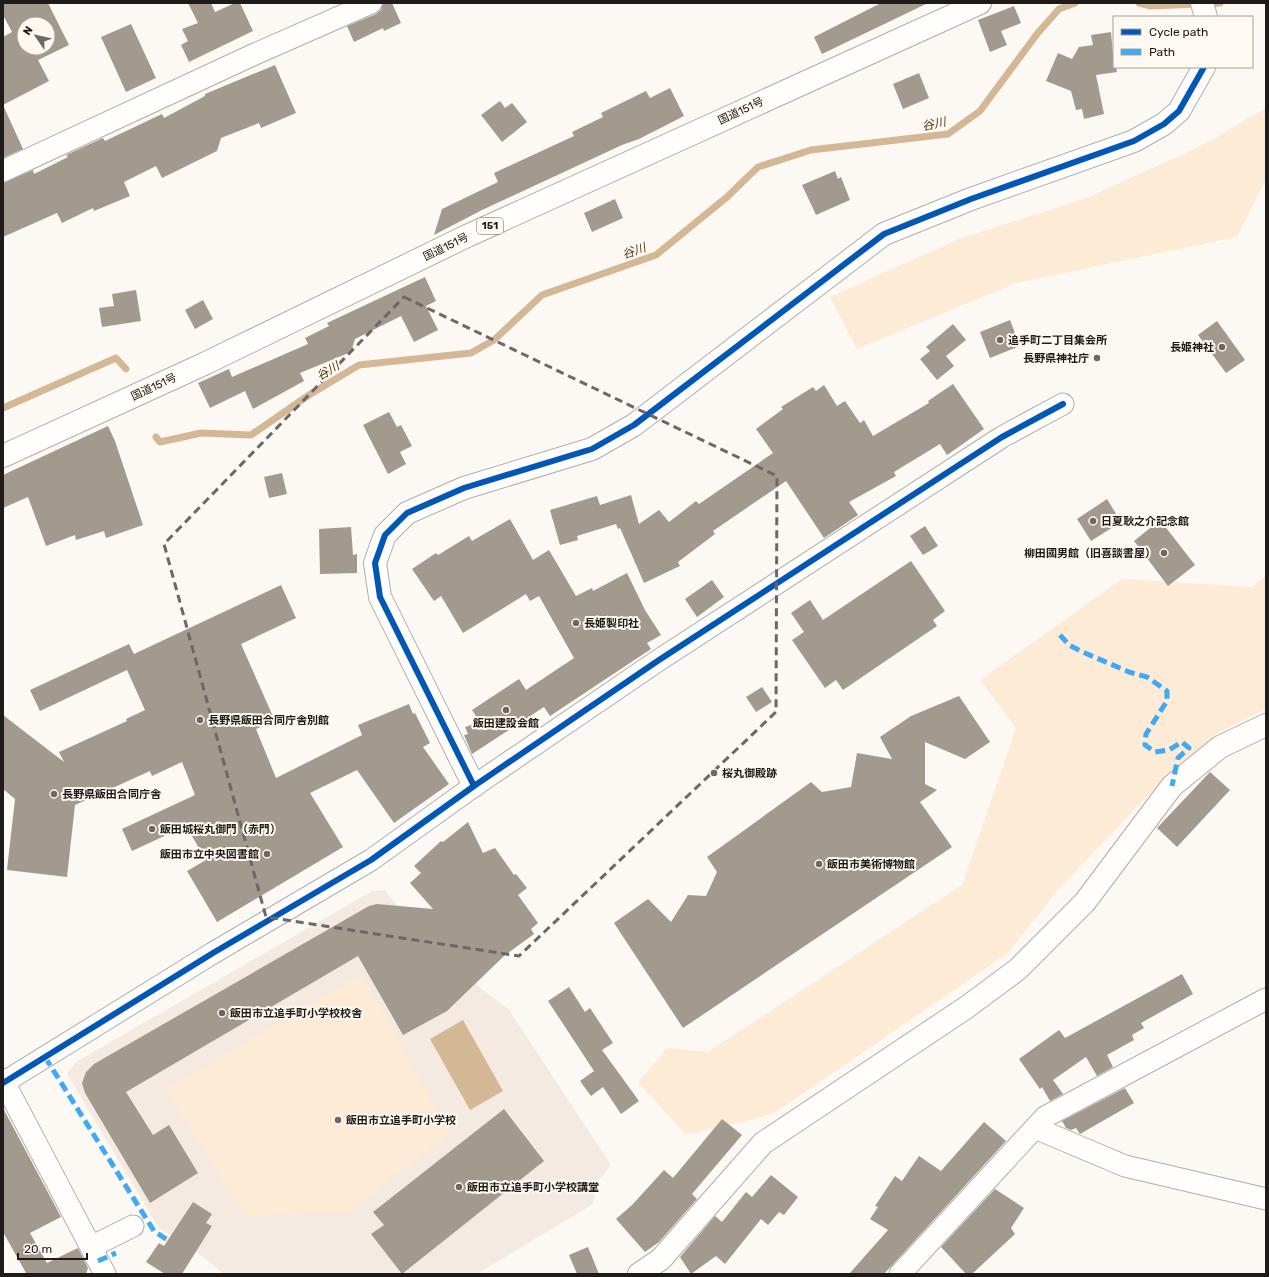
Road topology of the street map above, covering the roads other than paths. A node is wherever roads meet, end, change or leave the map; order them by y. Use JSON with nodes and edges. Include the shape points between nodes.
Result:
{"nodes":[{"id":1,"x":371,"y":3,"type":"edge"},
{"id":2,"x":980,"y":3,"type":"edge"},
{"id":3,"x":1202,"y":3,"type":"edge"},
{"id":4,"x":1206,"y":16,"type":"edge"},
{"id":5,"x":1203,"y":68,"type":"edge"},
{"id":6,"x":3,"y":171,"type":"edge"},
{"id":7,"x":1063,"y":404,"type":"dead end"},
{"id":8,"x":3,"y":456,"type":"edge"},
{"id":9,"x":1266,"y":725,"type":"edge"},
{"id":10,"x":474,"y":786,"type":"junction"},
{"id":11,"x":1266,"y":999,"type":"edge"},
{"id":12,"x":3,"y":1081,"type":"edge"},
{"id":13,"x":1034,"y":1128,"type":"junction"},
{"id":14,"x":1266,"y":1199,"type":"edge"},
{"id":15,"x":133,"y":1226,"type":"dead end"},
{"id":16,"x":91,"y":1247,"type":"junction"},
{"id":17,"x":104,"y":1274,"type":"edge"},
{"id":18,"x":639,"y":1274,"type":"edge"},
{"id":19,"x":900,"y":1274,"type":"edge"}],
"edges":[{"from":1,"to":6,"type":"street"},
{"from":2,"to":8,"type":"main road","name":"国道151号","number":"151","via":[[475,233],[211,361]]},
{"from":3,"to":4,"type":"main road"},
{"from":5,"to":10,"type":"main road","via":[[1179,111],[1164,124],[1134,141],[971,199],[884,234],[634,425],[592,449],[464,488],[407,513],[385,535],[375,563],[380,597]]},
{"from":7,"to":10,"type":"street","via":[[1002,437],[659,660]]},
{"from":9,"to":18,"type":"main road","via":[[1220,746],[1172,786],[1085,902],[1018,969],[967,1007],[763,1143],[661,1259]]},
{"from":10,"to":12,"type":"street","via":[[372,860]]},
{"from":11,"to":13,"type":"street","via":[[1045,1117]]},
{"from":12,"to":16,"type":"street"},
{"from":13,"to":14,"type":"street","via":[[1125,1166]]},
{"from":13,"to":19,"type":"street"},
{"from":15,"to":16,"type":"street"},
{"from":16,"to":17,"type":"street"}]}
